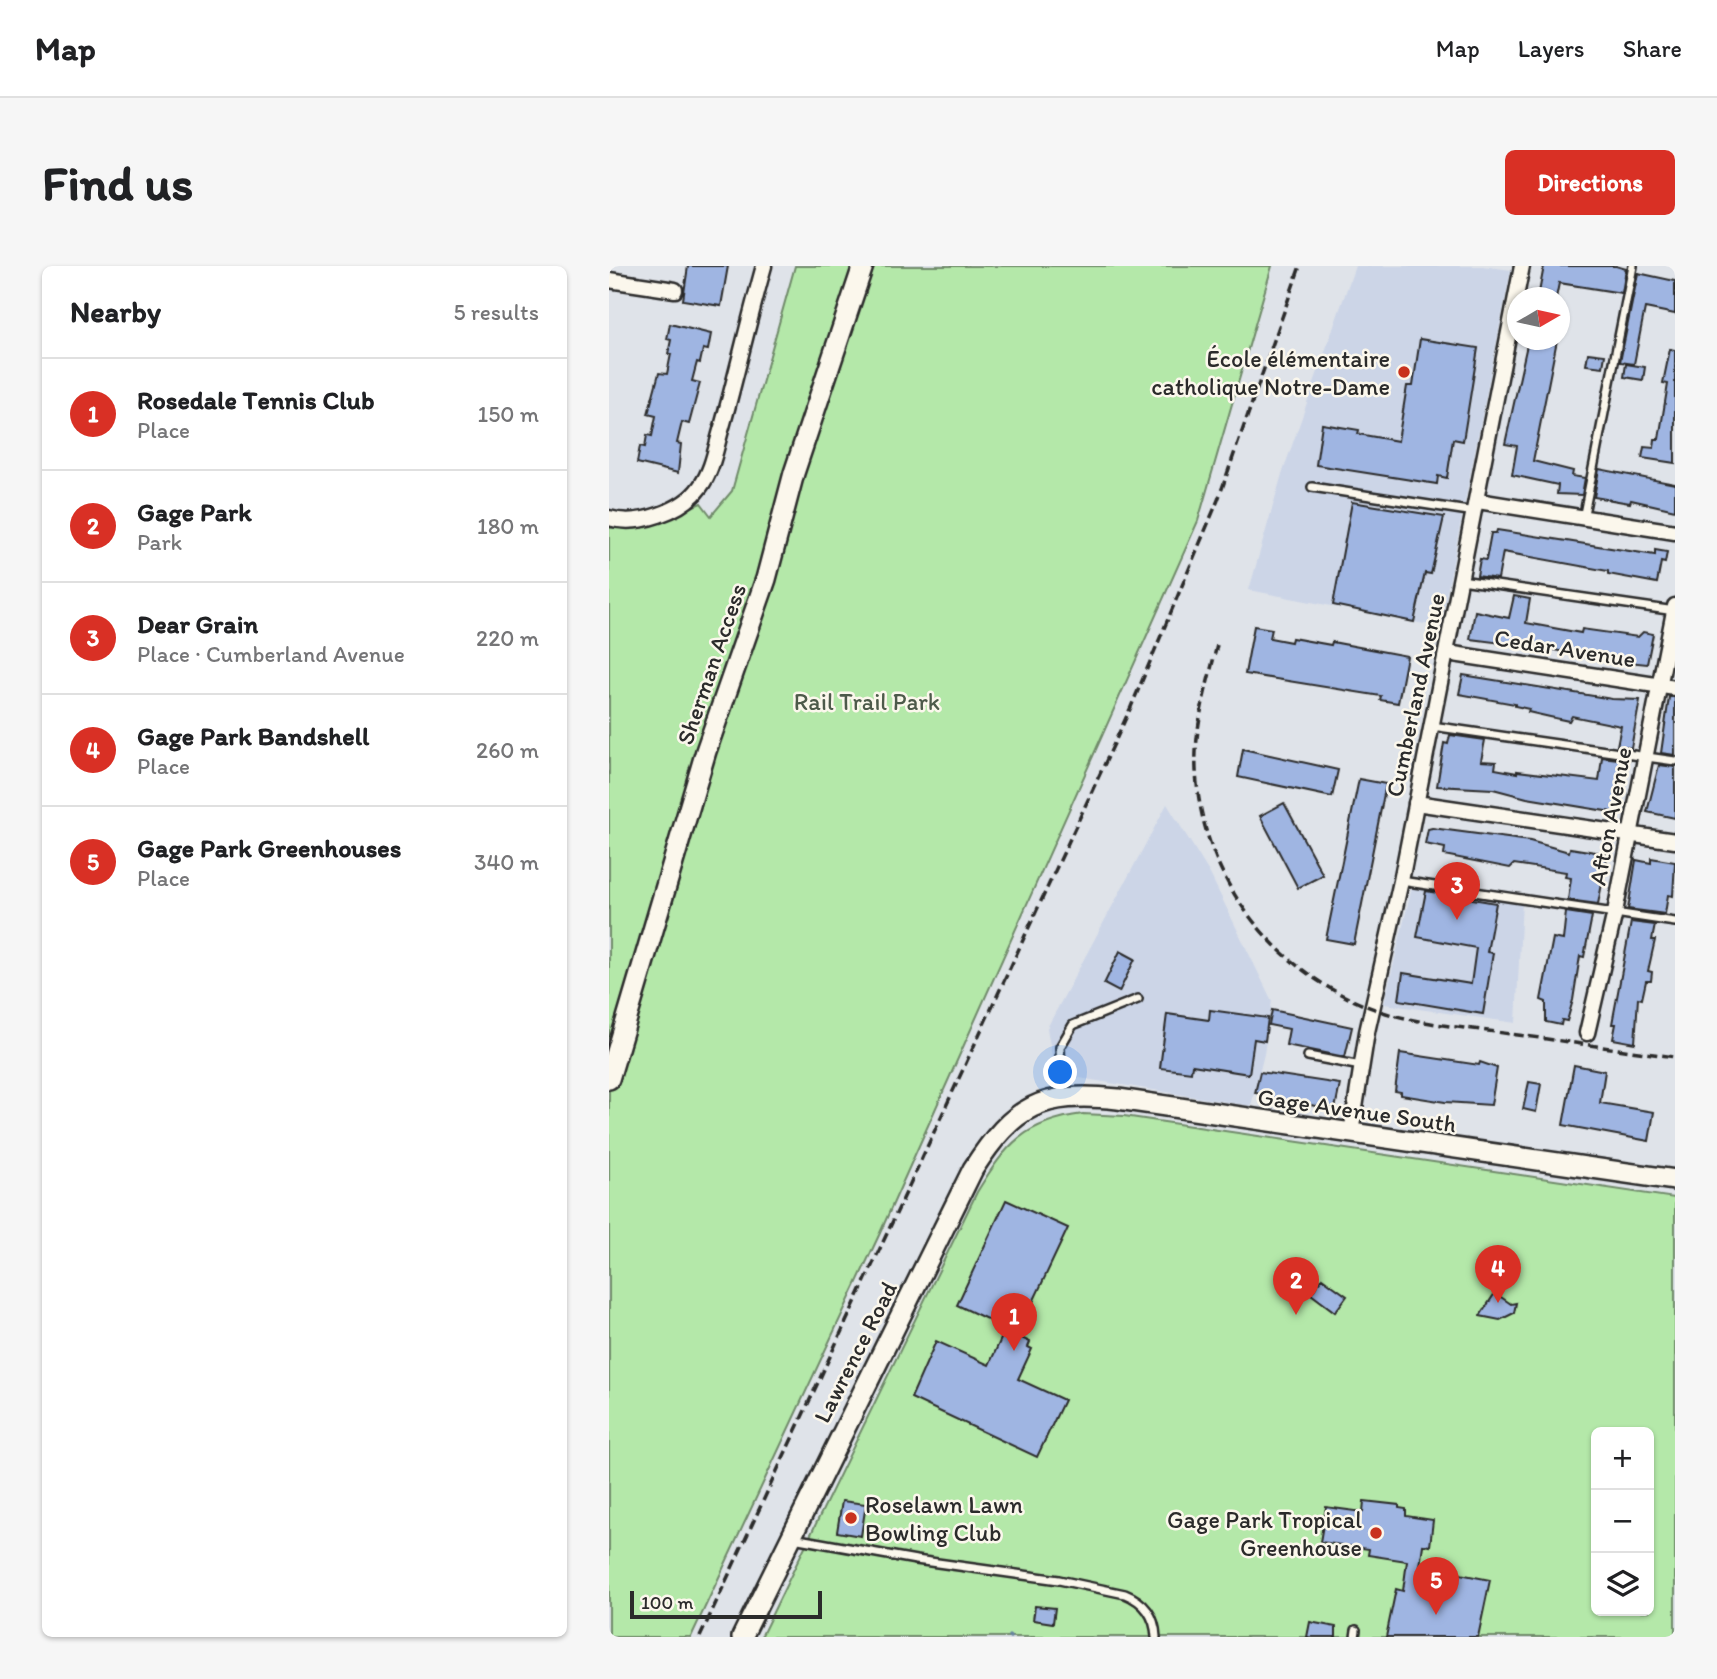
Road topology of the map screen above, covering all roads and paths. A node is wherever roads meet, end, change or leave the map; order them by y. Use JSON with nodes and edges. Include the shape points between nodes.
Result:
{"nodes":[{"id":1,"x":764,"y":266,"type":"edge"},
{"id":2,"x":863,"y":266,"type":"edge"},
{"id":3,"x":1522,"y":266,"type":"edge"},
{"id":4,"x":1633,"y":266,"type":"edge"},
{"id":5,"x":609,"y":280,"type":"edge"},
{"id":6,"x":675,"y":290,"type":"dead end"},
{"id":7,"x":1312,"y":487,"type":"dead end"},
{"id":8,"x":1476,"y":507,"type":"junction"},
{"id":9,"x":609,"y":518,"type":"edge"},
{"id":10,"x":1583,"y":520,"type":"junction"},
{"id":11,"x":1675,"y":531,"type":"edge"},
{"id":12,"x":1461,"y":580,"type":"junction"},
{"id":13,"x":1675,"y":609,"type":"edge"},
{"id":14,"x":1447,"y":653,"type":"junction"},
{"id":15,"x":1659,"y":685,"type":"junction"},
{"id":16,"x":1675,"y":688,"type":"edge"},
{"id":17,"x":1432,"y":726,"type":"junction"},
{"id":18,"x":1645,"y":757,"type":"junction"},
{"id":19,"x":1675,"y":761,"type":"edge"},
{"id":20,"x":1416,"y":803,"type":"junction"},
{"id":21,"x":1630,"y":835,"type":"junction"},
{"id":22,"x":1675,"y":841,"type":"edge"},
{"id":23,"x":1401,"y":881,"type":"junction"},
{"id":24,"x":1615,"y":912,"type":"junction"},
{"id":25,"x":1675,"y":922,"type":"edge"},
{"id":26,"x":1138,"y":999,"type":"dead end"},
{"id":27,"x":1587,"y":1033,"type":"dead end"},
{"id":28,"x":1308,"y":1056,"type":"dead end"},
{"id":29,"x":1362,"y":1066,"type":"junction"},
{"id":30,"x":609,"y":1079,"type":"edge"},
{"id":31,"x":1062,"y":1097,"type":"junction"},
{"id":32,"x":1033,"y":1107,"type":"joint"},
{"id":33,"x":1351,"y":1133,"type":"junction"},
{"id":34,"x":1675,"y":1180,"type":"edge"},
{"id":35,"x":789,"y":1538,"type":"junction"},
{"id":36,"x":742,"y":1637,"type":"edge"},
{"id":37,"x":1156,"y":1637,"type":"edge"}],
"edges":[{"from":1,"to":9,"type":"street","via":[[711,466],[701,486],[680,507],[666,512],[617,521]]},
{"from":2,"to":30,"type":"street","name":"Sherman Access","via":[[794,472],[767,579],[706,751]]},
{"from":3,"to":8,"type":"street","name":"Cumberland Avenue"},
{"from":4,"to":10,"type":"lane"},
{"from":5,"to":6,"type":"street"},
{"from":7,"to":8,"type":"lane"},
{"from":8,"to":10,"type":"street"},
{"from":8,"to":12,"type":"street","name":"Cumberland Avenue"},
{"from":10,"to":11,"type":"street"},
{"from":12,"to":13,"type":"lane"},
{"from":12,"to":14,"type":"street","name":"Cumberland Avenue"},
{"from":13,"to":15,"type":"street","name":"Afton Avenue"},
{"from":14,"to":15,"type":"street","name":"Cedar Avenue"},
{"from":14,"to":17,"type":"street","name":"Cumberland Avenue"},
{"from":15,"to":16,"type":"street","name":"Cedar Avenue"},
{"from":15,"to":18,"type":"street","name":"Afton Avenue"},
{"from":17,"to":18,"type":"lane"},
{"from":17,"to":20,"type":"street","name":"Cumberland Avenue"},
{"from":18,"to":19,"type":"lane"},
{"from":18,"to":21,"type":"street","name":"Afton Avenue"},
{"from":20,"to":21,"type":"street"},
{"from":20,"to":23,"type":"street","name":"Cumberland Avenue"},
{"from":21,"to":22,"type":"street"},
{"from":21,"to":24,"type":"street","name":"Afton Avenue"},
{"from":23,"to":24,"type":"lane"},
{"from":23,"to":29,"type":"street","name":"Cumberland Avenue"},
{"from":24,"to":25,"type":"lane"},
{"from":24,"to":27,"type":"street","name":"Afton Avenue"},
{"from":26,"to":31,"type":"lane","via":[[1073,1025],[1060,1047]]},
{"from":28,"to":29,"type":"lane"},
{"from":29,"to":33,"type":"street","name":"Cumberland Avenue"},
{"from":31,"to":32,"type":"street","name":"Gage Avenue South"},
{"from":31,"to":33,"type":"street","name":"Gage Avenue South","via":[[1118,1099]]},
{"from":32,"to":35,"type":"street","name":"Lawrence Road","via":[[998,1131],[973,1169]]},
{"from":33,"to":34,"type":"street","name":"Gage Avenue South"},
{"from":35,"to":36,"type":"street","name":"Lawrence Road"},
{"from":35,"to":37,"type":"lane","via":[[1125,1594],[1149,1611]]}]}
